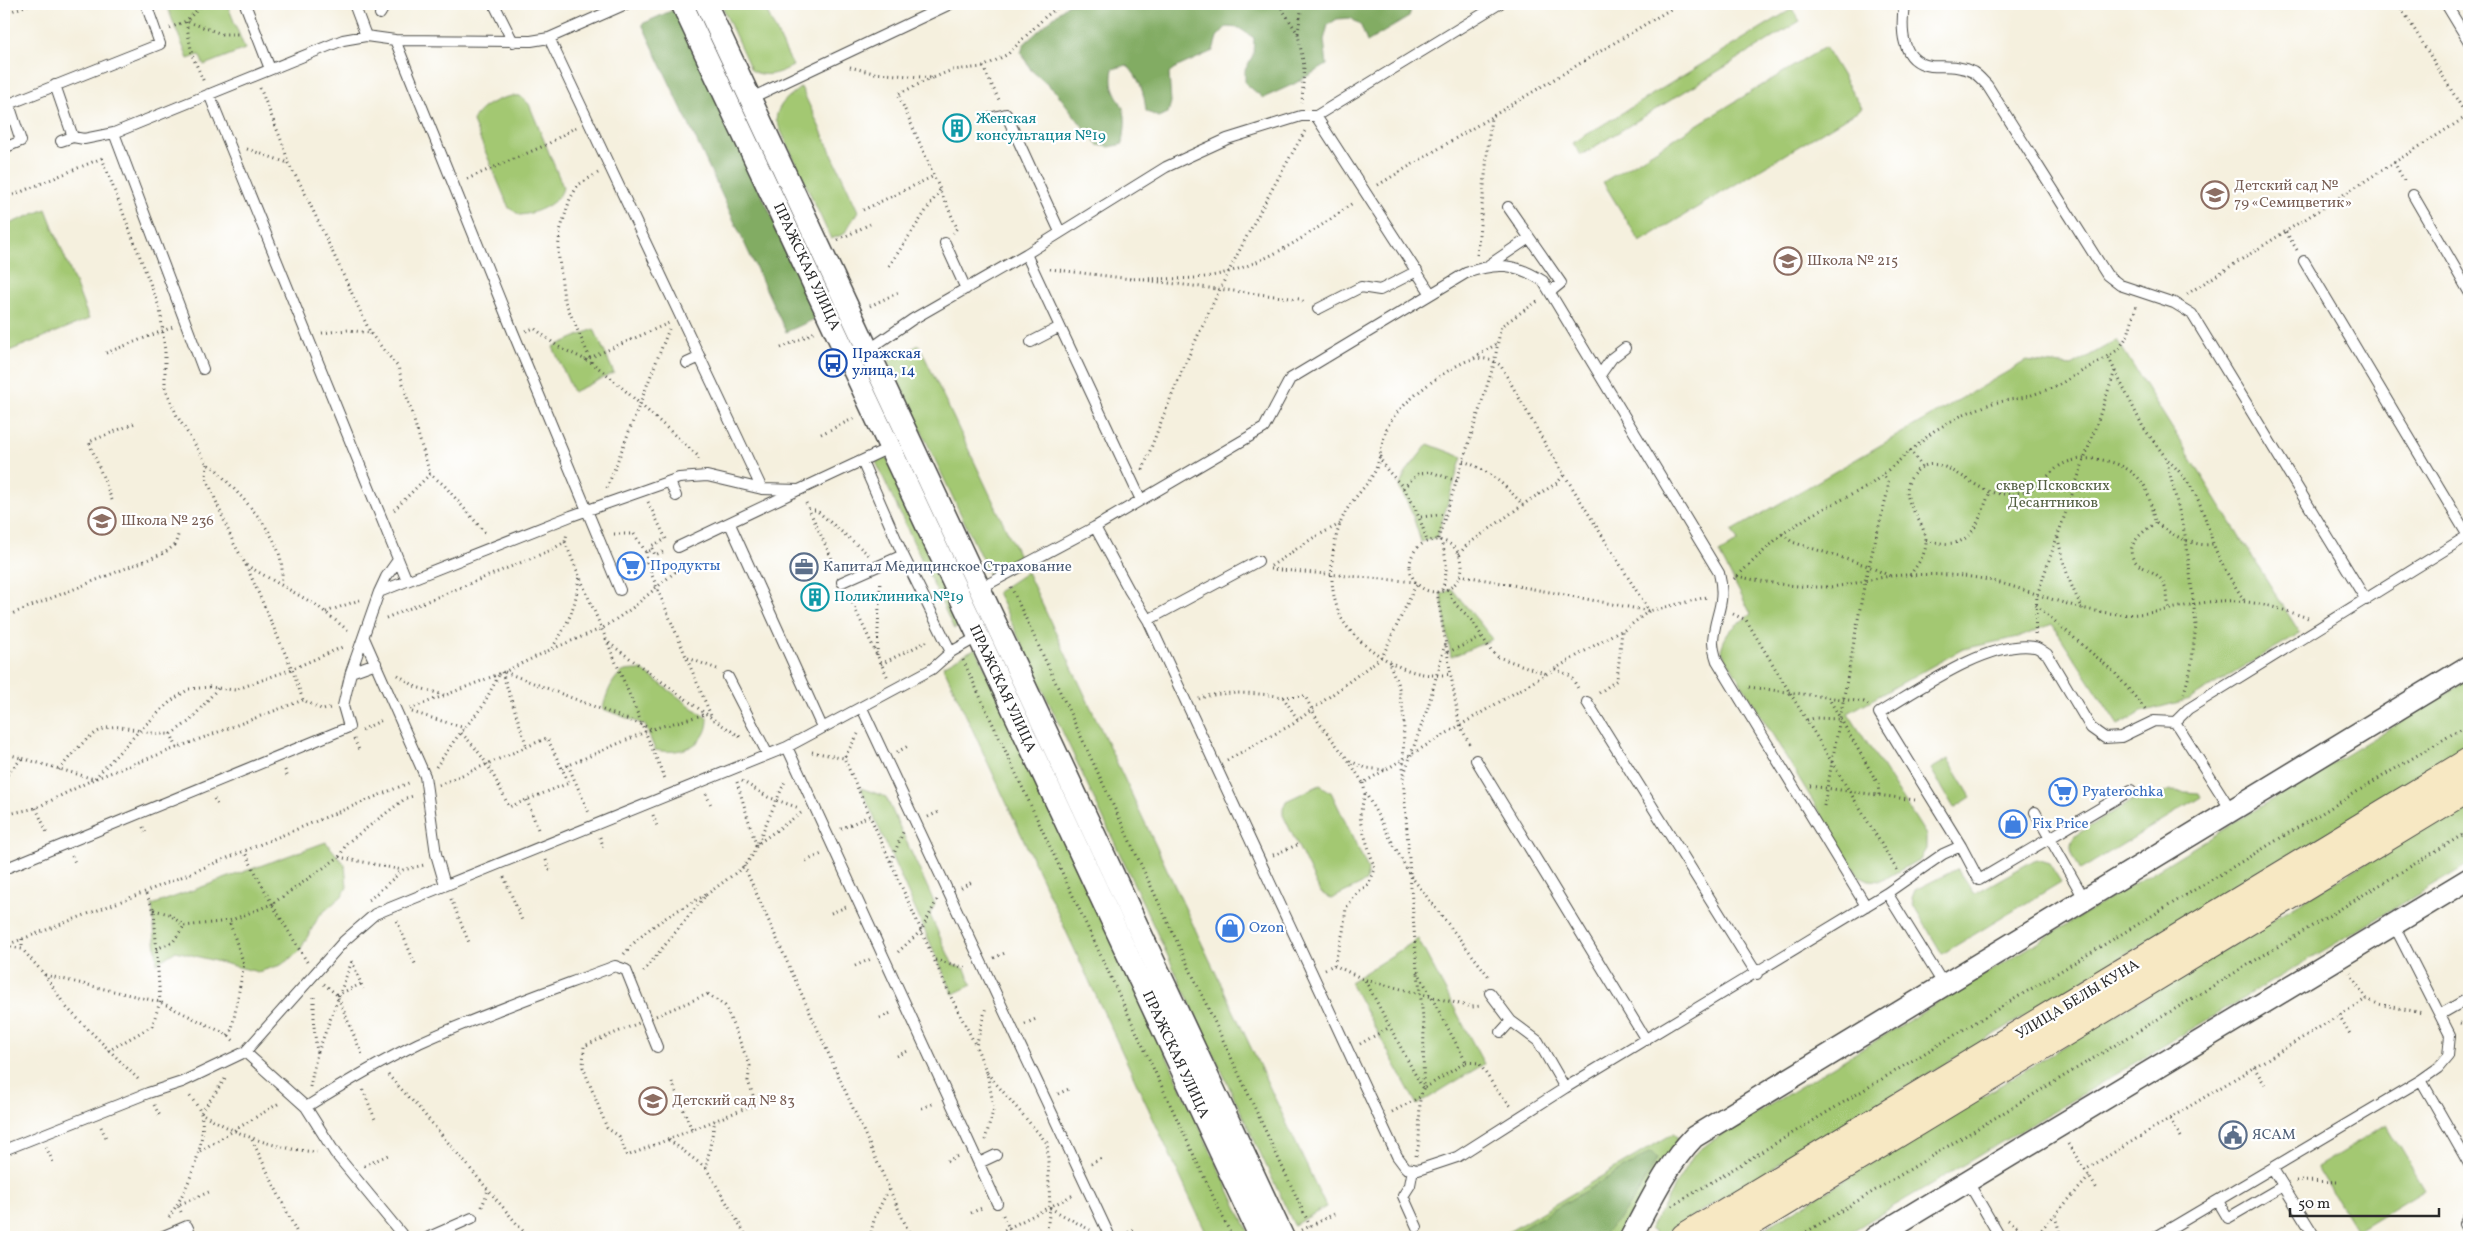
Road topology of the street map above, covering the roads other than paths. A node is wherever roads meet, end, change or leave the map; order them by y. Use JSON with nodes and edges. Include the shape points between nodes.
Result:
{"nodes":[{"id":1,"x":146,"y":4,"type":"edge"},
{"id":2,"x":245,"y":4,"type":"edge"},
{"id":3,"x":354,"y":4,"type":"edge"},
{"id":4,"x":386,"y":4,"type":"edge"},
{"id":5,"x":494,"y":4,"type":"edge"},
{"id":6,"x":626,"y":4,"type":"edge"},
{"id":7,"x":682,"y":4,"type":"edge"},
{"id":8,"x":706,"y":4,"type":"edge"},
{"id":9,"x":950,"y":4,"type":"edge"},
{"id":10,"x":1499,"y":4,"type":"edge"},
{"id":11,"x":1904,"y":4,"type":"edge"},
{"id":12,"x":2446,"y":4,"type":"edge"},
{"id":13,"x":380,"y":14,"type":"dead end"},
{"id":14,"x":366,"y":36,"type":"junction"},
{"id":15,"x":548,"y":38,"type":"junction"},
{"id":16,"x":395,"y":40,"type":"junction"},
{"id":17,"x":513,"y":42,"type":"junction"},
{"id":18,"x":2469,"y":42,"type":"edge"},
{"id":19,"x":270,"y":69,"type":"junction"},
{"id":20,"x":55,"y":85,"type":"junction"},
{"id":21,"x":209,"y":94,"type":"junction"},
{"id":22,"x":750,"y":99,"type":"junction"},
{"id":23,"x":6,"y":105,"type":"edge"},
{"id":24,"x":731,"y":107,"type":"junction"},
{"id":25,"x":1316,"y":116,"type":"junction"},
{"id":26,"x":989,"y":118,"type":"dead end"},
{"id":27,"x":114,"y":132,"type":"junction"},
{"id":28,"x":73,"y":137,"type":"junction"},
{"id":29,"x":61,"y":141,"type":"dead end"},
{"id":30,"x":4,"y":148,"type":"edge"},
{"id":31,"x":2413,"y":195,"type":"road end"},
{"id":32,"x":1508,"y":206,"type":"dead end"},
{"id":33,"x":1060,"y":232,"type":"junction"},
{"id":34,"x":1529,"y":238,"type":"junction"},
{"id":35,"x":945,"y":243,"type":"road end"},
{"id":36,"x":1026,"y":254,"type":"junction"},
{"id":37,"x":2304,"y":262,"type":"road end"},
{"id":38,"x":1489,"y":265,"type":"junction"},
{"id":39,"x":1416,"y":271,"type":"junction"},
{"id":40,"x":966,"y":289,"type":"junction"},
{"id":41,"x":1550,"y":292,"type":"junction"},
{"id":42,"x":2469,"y":292,"type":"edge"},
{"id":43,"x":1431,"y":294,"type":"junction"},
{"id":44,"x":1317,"y":308,"type":"road end"},
{"id":45,"x":1060,"y":327,"type":"junction"},
{"id":46,"x":1031,"y":342,"type":"dead end"},
{"id":47,"x":1625,"y":348,"type":"dead end"},
{"id":48,"x":868,"y":350,"type":"junction"},
{"id":49,"x":700,"y":357,"type":"junction"},
{"id":50,"x":849,"y":359,"type":"junction"},
{"id":51,"x":688,"y":363,"type":"dead end"},
{"id":52,"x":203,"y":369,"type":"dead end"},
{"id":53,"x":1600,"y":374,"type":"junction"},
{"id":54,"x":900,"y":443,"type":"junction"},
{"id":55,"x":862,"y":461,"type":"junction"},
{"id":56,"x":670,"y":482,"type":"junction"},
{"id":57,"x":762,"y":489,"type":"junction"},
{"id":58,"x":799,"y":490,"type":"junction"},
{"id":59,"x":676,"y":496,"type":"dead end"},
{"id":60,"x":1141,"y":500,"type":"junction"},
{"id":61,"x":589,"y":511,"type":"junction"},
{"id":62,"x":730,"y":524,"type":"junction"},
{"id":63,"x":1096,"y":527,"type":"junction"},
{"id":64,"x":2469,"y":536,"type":"edge"},
{"id":65,"x":678,"y":547,"type":"dead end"},
{"id":66,"x":903,"y":554,"type":"junction"},
{"id":67,"x":398,"y":560,"type":"junction"},
{"id":68,"x":1258,"y":561,"type":"dead end"},
{"id":69,"x":407,"y":581,"type":"junction"},
{"id":70,"x":842,"y":582,"type":"dead end"},
{"id":71,"x":979,"y":588,"type":"junction"},
{"id":72,"x":620,"y":590,"type":"dead end"},
{"id":73,"x":379,"y":592,"type":"junction"},
{"id":74,"x":960,"y":597,"type":"junction"},
{"id":75,"x":2366,"y":600,"type":"junction"},
{"id":76,"x":1148,"y":620,"type":"junction"},
{"id":77,"x":998,"y":628,"type":"junction"},
{"id":78,"x":978,"y":636,"type":"junction"},
{"id":79,"x":364,"y":638,"type":"junction"},
{"id":80,"x":951,"y":652,"type":"junction"},
{"id":81,"x":376,"y":663,"type":"junction"},
{"id":82,"x":2469,"y":666,"type":"edge"},
{"id":83,"x":351,"y":672,"type":"junction"},
{"id":84,"x":728,"y":677,"type":"road end"},
{"id":85,"x":1587,"y":702,"type":"road end"},
{"id":86,"x":862,"y":708,"type":"junction"},
{"id":87,"x":2176,"y":722,"type":"junction"},
{"id":88,"x":822,"y":727,"type":"junction"},
{"id":89,"x":786,"y":747,"type":"junction"},
{"id":90,"x":767,"y":753,"type":"junction"},
{"id":91,"x":1476,"y":760,"type":"dead end"},
{"id":92,"x":2469,"y":762,"type":"edge"},
{"id":93,"x":2469,"y":787,"type":"edge"},
{"id":94,"x":2131,"y":790,"type":"dead end"},
{"id":95,"x":2231,"y":810,"type":"junction"},
{"id":96,"x":2035,"y":812,"type":"dead end"},
{"id":97,"x":2049,"y":837,"type":"junction"},
{"id":98,"x":1961,"y":846,"type":"junction"},
{"id":99,"x":4,"y":869,"type":"edge"},
{"id":100,"x":2469,"y":878,"type":"edge"},
{"id":101,"x":445,"y":884,"type":"junction"},
{"id":102,"x":1887,"y":893,"type":"junction"},
{"id":103,"x":2085,"y":900,"type":"junction"},
{"id":104,"x":1866,"y":906,"type":"junction"},
{"id":105,"x":2394,"y":925,"type":"junction"},
{"id":106,"x":1757,"y":974,"type":"junction"},
{"id":107,"x":1944,"y":985,"type":"junction"},
{"id":108,"x":1490,"y":993,"type":"road end"},
{"id":109,"x":2469,"y":998,"type":"edge"},
{"id":110,"x":2441,"y":1014,"type":"junction"},
{"id":111,"x":1511,"y":1021,"type":"junction"},
{"id":112,"x":1501,"y":1032,"type":"dead end"},
{"id":113,"x":1646,"y":1040,"type":"junction"},
{"id":114,"x":657,"y":1047,"type":"dead end"},
{"id":115,"x":245,"y":1052,"type":"junction"},
{"id":116,"x":2421,"y":1080,"type":"junction"},
{"id":117,"x":1565,"y":1088,"type":"junction"},
{"id":118,"x":306,"y":1107,"type":"junction"},
{"id":119,"x":4,"y":1150,"type":"edge"},
{"id":120,"x":996,"y":1155,"type":"dead end"},
{"id":121,"x":978,"y":1163,"type":"junction"},
{"id":122,"x":2469,"y":1164,"type":"edge"},
{"id":123,"x":1413,"y":1169,"type":"junction"},
{"id":124,"x":2273,"y":1169,"type":"junction"},
{"id":125,"x":1968,"y":1182,"type":"junction"},
{"id":126,"x":2282,"y":1183,"type":"junction"},
{"id":127,"x":2218,"y":1201,"type":"junction"},
{"id":128,"x":997,"y":1203,"type":"road end"},
{"id":129,"x":2469,"y":1215,"type":"edge"},
{"id":130,"x":472,"y":1218,"type":"dead end"},
{"id":131,"x":1417,"y":1227,"type":"dead end"},
{"id":132,"x":2469,"y":1232,"type":"edge"},
{"id":133,"x":1291,"y":1234,"type":"edge"},
{"id":134,"x":2162,"y":1236,"type":"edge"},
{"id":135,"x":161,"y":1237,"type":"edge"},
{"id":136,"x":192,"y":1237,"type":"edge"},
{"id":137,"x":404,"y":1237,"type":"edge"},
{"id":138,"x":428,"y":1237,"type":"edge"},
{"id":139,"x":1110,"y":1237,"type":"edge"},
{"id":140,"x":1260,"y":1237,"type":"edge"},
{"id":141,"x":1631,"y":1237,"type":"edge"},
{"id":142,"x":1685,"y":1237,"type":"edge"},
{"id":143,"x":1726,"y":1237,"type":"edge"},
{"id":144,"x":1875,"y":1237,"type":"edge"},
{"id":145,"x":2000,"y":1237,"type":"edge"},
{"id":146,"x":2315,"y":1237,"type":"edge"}],
"edges":[{"from":1,"to":20,"type":"lane","via":[[160,44]]},
{"from":2,"to":19,"type":"lane"},
{"from":3,"to":14,"type":"lane"},
{"from":4,"to":13,"type":"lane"},
{"from":5,"to":17,"type":"lane"},
{"from":6,"to":15,"type":"lane"},
{"from":7,"to":24,"type":"street","name":"ПРАЖСКАЯ УЛИЦА"},
{"from":8,"to":22,"type":"street","name":"ПРАЖСКАЯ УЛИЦА"},
{"from":9,"to":22,"type":"lane"},
{"from":10,"to":25,"type":"lane"},
{"from":11,"to":75,"type":"lane","via":[[1905,47],[1916,61],[1931,66],[1963,68],[1976,73],[1987,85],[2107,274],[2120,285],[2174,303],[2192,314]]},
{"from":12,"to":18,"type":"lane"},
{"from":14,"to":16,"type":"lane"},
{"from":14,"to":19,"type":"lane","via":[[342,40]]},
{"from":15,"to":17,"type":"lane"},
{"from":15,"to":49,"type":"lane"},
{"from":16,"to":17,"type":"lane"},
{"from":16,"to":61,"type":"lane","via":[[514,336]]},
{"from":19,"to":21,"type":"lane"},
{"from":20,"to":23,"type":"lane"},
{"from":20,"to":28,"type":"lane"},
{"from":21,"to":27,"type":"lane"},
{"from":21,"to":67,"type":"lane"},
{"from":22,"to":24,"type":"lane"},
{"from":22,"to":48,"type":"street","name":"ПРАЖСКАЯ УЛИЦА"},
{"from":23,"to":30,"type":"lane","via":[[22,140]]},
{"from":24,"to":50,"type":"street","name":"ПРАЖСКАЯ УЛИЦА"},
{"from":25,"to":33,"type":"lane","via":[[1292,119],[1227,139],[1189,155]]},
{"from":25,"to":39,"type":"lane"},
{"from":26,"to":33,"type":"lane","via":[[1006,114]]},
{"from":27,"to":28,"type":"lane","via":[[84,139]]},
{"from":27,"to":52,"type":"lane"},
{"from":28,"to":29,"type":"lane"},
{"from":31,"to":42,"type":"lane"},
{"from":32,"to":34,"type":"lane"},
{"from":33,"to":36,"type":"lane"},
{"from":34,"to":38,"type":"lane"},
{"from":34,"to":41,"type":"lane","via":[[1562,283]]},
{"from":35,"to":40,"type":"lane"},
{"from":36,"to":40,"type":"lane"},
{"from":36,"to":45,"type":"lane"},
{"from":37,"to":64,"type":"lane"},
{"from":38,"to":41,"type":"lane","via":[[1526,270],[1543,281]]},
{"from":38,"to":43,"type":"lane","via":[[1466,273]]},
{"from":39,"to":43,"type":"lane"},
{"from":39,"to":44,"type":"lane","via":[[1380,290],[1361,287]]},
{"from":40,"to":48,"type":"lane"},
{"from":41,"to":53,"type":"lane"},
{"from":43,"to":60,"type":"lane","via":[[1290,379],[1264,428]]},
{"from":45,"to":46,"type":"lane"},
{"from":45,"to":60,"type":"lane"},
{"from":47,"to":53,"type":"lane"},
{"from":48,"to":50,"type":"lane"},
{"from":48,"to":54,"type":"street","name":"ПРАЖСКАЯ УЛИЦА"},
{"from":49,"to":51,"type":"lane"},
{"from":49,"to":57,"type":"lane"},
{"from":50,"to":54,"type":"street","name":"ПРАЖСКАЯ УЛИЦА"},
{"from":53,"to":104,"type":"lane","via":[[1719,573],[1723,588],[1713,644],[1717,662]]},
{"from":54,"to":55,"type":"lane"},
{"from":54,"to":71,"type":"street","name":"ПРАЖСКАЯ УЛИЦА"},
{"from":54,"to":74,"type":"street","name":"ПРАЖСКАЯ УЛИЦА"},
{"from":55,"to":58,"type":"lane"},
{"from":55,"to":66,"type":"lane"},
{"from":56,"to":57,"type":"lane","via":[[689,476],[707,476]]},
{"from":56,"to":59,"type":"lane"},
{"from":56,"to":61,"type":"lane"},
{"from":57,"to":58,"type":"lane"},
{"from":58,"to":62,"type":"lane"},
{"from":60,"to":63,"type":"lane"},
{"from":61,"to":69,"type":"lane"},
{"from":61,"to":72,"type":"lane"},
{"from":62,"to":65,"type":"lane"},
{"from":62,"to":88,"type":"lane"},
{"from":63,"to":71,"type":"lane"},
{"from":63,"to":76,"type":"lane"},
{"from":64,"to":75,"type":"lane"},
{"from":66,"to":70,"type":"lane"},
{"from":66,"to":80,"type":"lane"},
{"from":67,"to":69,"type":"lane"},
{"from":67,"to":73,"type":"lane"},
{"from":68,"to":76,"type":"lane"},
{"from":69,"to":73,"type":"lane"},
{"from":71,"to":74,"type":"lane"},
{"from":71,"to":77,"type":"street","name":"ПРАЖСКАЯ УЛИЦА"},
{"from":73,"to":79,"type":"lane"},
{"from":74,"to":78,"type":"street","name":"ПРАЖСКАЯ УЛИЦА"},
{"from":75,"to":87,"type":"lane","via":[[2188,709]]},
{"from":76,"to":123,"type":"lane","via":[[1397,1156],[1406,1168]]},
{"from":77,"to":78,"type":"lane"},
{"from":77,"to":133,"type":"street","name":"ПРАЖСКАЯ УЛИЦА"},
{"from":78,"to":80,"type":"lane"},
{"from":78,"to":140,"type":"street","name":"ПРАЖСКАЯ УЛИЦА"},
{"from":79,"to":81,"type":"lane"},
{"from":79,"to":83,"type":"lane"},
{"from":80,"to":86,"type":"lane","via":[[932,669]]},
{"from":81,"to":83,"type":"lane"},
{"from":81,"to":101,"type":"lane","via":[[425,776],[436,854]]},
{"from":82,"to":95,"type":"street"},
{"from":83,"to":99,"type":"lane","via":[[344,706],[349,727]]},
{"from":84,"to":90,"type":"lane"},
{"from":85,"to":106,"type":"lane"},
{"from":86,"to":88,"type":"lane"},
{"from":86,"to":139,"type":"lane"},
{"from":87,"to":95,"type":"lane"},
{"from":87,"to":98,"type":"lane","via":[[2154,721],[2122,737],[2105,738],[2091,728],[2047,654],[2036,647],[2022,646],[1969,660],[1879,713]]},
{"from":88,"to":89,"type":"lane"},
{"from":89,"to":90,"type":"lane"},
{"from":89,"to":121,"type":"lane"},
{"from":90,"to":101,"type":"lane"},
{"from":91,"to":113,"type":"lane"},
{"from":92,"to":142,"type":"street","name":"УЛИЦА БЕЛЫ КУНА"},
{"from":93,"to":143,"type":"street","name":"УЛИЦА БЕЛЫ КУНА"},
{"from":94,"to":97,"type":"lane"},
{"from":95,"to":103,"type":"street"},
{"from":96,"to":97,"type":"lane"},
{"from":97,"to":98,"type":"lane","via":[[1979,880]]},
{"from":97,"to":103,"type":"lane"},
{"from":98,"to":102,"type":"lane","via":[[1943,854]]},
{"from":100,"to":105,"type":"street"},
{"from":101,"to":115,"type":"lane","via":[[375,914],[344,941]]},
{"from":102,"to":104,"type":"lane"},
{"from":102,"to":107,"type":"lane"},
{"from":103,"to":107,"type":"street"},
{"from":104,"to":106,"type":"lane"},
{"from":105,"to":110,"type":"lane"},
{"from":105,"to":125,"type":"street"},
{"from":106,"to":113,"type":"lane"},
{"from":107,"to":141,"type":"street","via":[[1694,1137],[1664,1174]]},
{"from":108,"to":111,"type":"lane"},
{"from":109,"to":110,"type":"lane"},
{"from":110,"to":116,"type":"lane","via":[[2450,1035],[2448,1056]]},
{"from":111,"to":112,"type":"lane"},
{"from":111,"to":117,"type":"lane","via":[[1538,1041]]},
{"from":113,"to":117,"type":"lane"},
{"from":114,"to":118,"type":"lane","via":[[626,970],[614,966],[464,1023],[358,1075]]},
{"from":115,"to":118,"type":"lane"},
{"from":115,"to":119,"type":"lane","via":[[182,1082]]},
{"from":116,"to":122,"type":"lane"},
{"from":116,"to":124,"type":"lane"},
{"from":117,"to":123,"type":"lane","via":[[1457,1157]]},
{"from":118,"to":137,"type":"lane","via":[[335,1153]]},
{"from":120,"to":121,"type":"lane"},
{"from":121,"to":128,"type":"lane"},
{"from":123,"to":131,"type":"lane","via":[[1410,1185],[1403,1196]]},
{"from":124,"to":126,"type":"lane"},
{"from":124,"to":127,"type":"lane"},
{"from":125,"to":144,"type":"street"},
{"from":125,"to":145,"type":"lane"},
{"from":126,"to":127,"type":"lane","via":[[2228,1218]]},
{"from":126,"to":146,"type":"lane"},
{"from":127,"to":134,"type":"lane"},
{"from":129,"to":132,"type":"lane","via":[[2464,1224]]},
{"from":130,"to":138,"type":"lane"},
{"from":135,"to":136,"type":"lane","via":[[187,1226]]}]}
